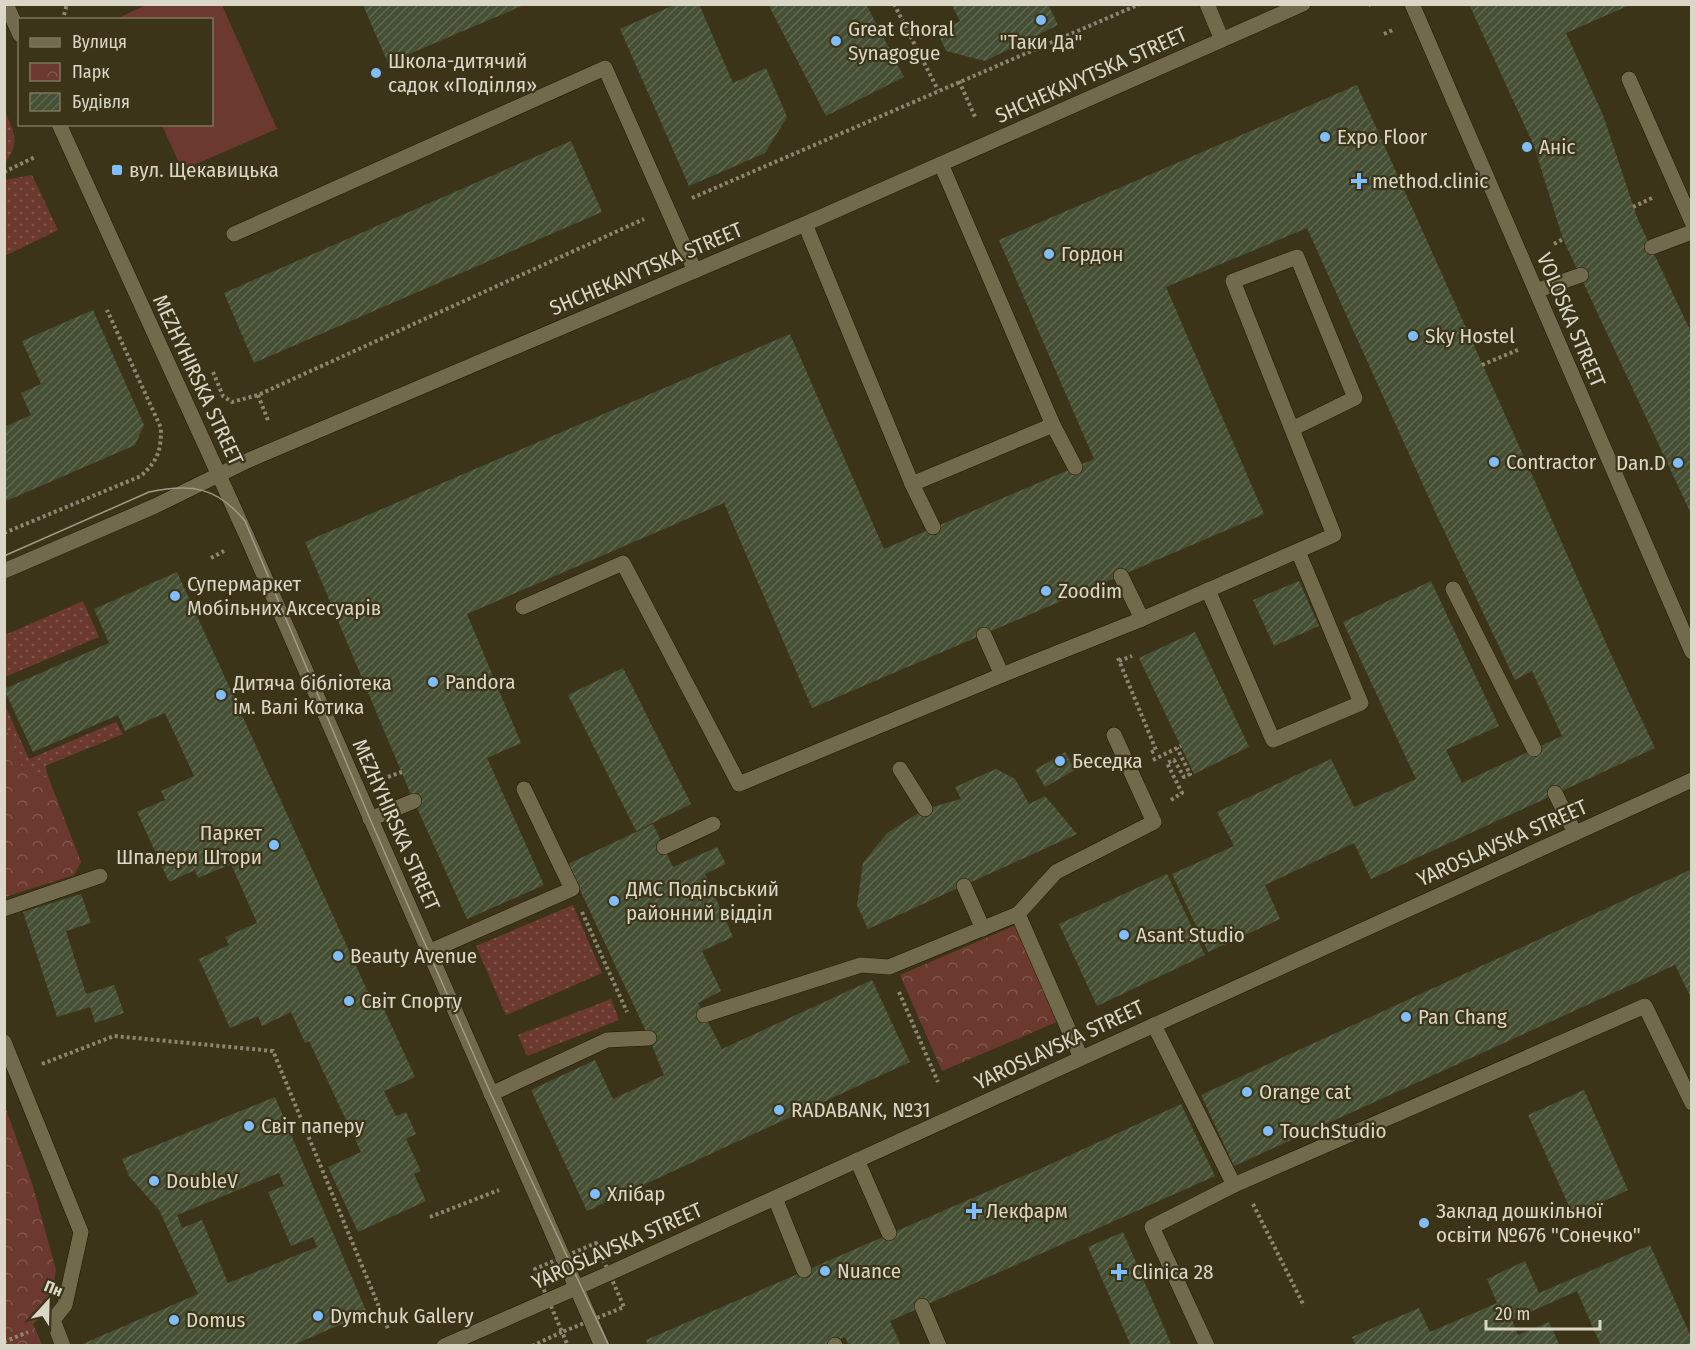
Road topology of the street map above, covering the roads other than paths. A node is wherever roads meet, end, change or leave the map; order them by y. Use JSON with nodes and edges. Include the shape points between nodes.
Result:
{"nodes":[{"id":1,"x":6,"y":4,"type":"edge"},
{"id":2,"x":1207,"y":4,"type":"edge"},
{"id":3,"x":1303,"y":4,"type":"edge"},
{"id":4,"x":1412,"y":4,"type":"edge"},
{"id":5,"x":18,"y":31,"type":"edge"},
{"id":6,"x":1222,"y":40,"type":"junction"},
{"id":7,"x":1629,"y":79,"type":"dead end"},
{"id":8,"x":60,"y":126,"type":"edge"},
{"id":9,"x":941,"y":164,"type":"junction"},
{"id":10,"x":1692,"y":222,"type":"edge"},
{"id":11,"x":805,"y":224,"type":"junction"},
{"id":12,"x":1692,"y":232,"type":"edge"},
{"id":13,"x":234,"y":234,"type":"dead end"},
{"id":14,"x":1652,"y":248,"type":"dead end"},
{"id":15,"x":695,"y":271,"type":"junction"},
{"id":16,"x":1581,"y":275,"type":"dead end"},
{"id":17,"x":1536,"y":291,"type":"junction"},
{"id":18,"x":1053,"y":425,"type":"junction"},
{"id":19,"x":1292,"y":429,"type":"junction"},
{"id":20,"x":1075,"y":467,"type":"dead end"},
{"id":21,"x":217,"y":474,"type":"junction"},
{"id":22,"x":912,"y":484,"type":"junction"},
{"id":23,"x":933,"y":527,"type":"dead end"},
{"id":24,"x":1298,"y":550,"type":"junction"},
{"id":25,"x":4,"y":571,"type":"edge"},
{"id":26,"x":1120,"y":576,"type":"dead end"},
{"id":27,"x":1453,"y":589,"type":"dead end"},
{"id":28,"x":1208,"y":590,"type":"junction"},
{"id":29,"x":523,"y":607,"type":"dead end"},
{"id":30,"x":1142,"y":619,"type":"junction"},
{"id":31,"x":984,"y":634,"type":"dead end"},
{"id":32,"x":1692,"y":652,"type":"edge"},
{"id":33,"x":1002,"y":675,"type":"junction"},
{"id":34,"x":1114,"y":735,"type":"dead end"},
{"id":35,"x":1534,"y":749,"type":"dead end"},
{"id":36,"x":900,"y":769,"type":"dead end"},
{"id":37,"x":1692,"y":780,"type":"edge"},
{"id":38,"x":524,"y":789,"type":"dead end"},
{"id":39,"x":1555,"y":793,"type":"dead end"},
{"id":40,"x":414,"y":801,"type":"dead end"},
{"id":41,"x":925,"y":809,"type":"dead end"},
{"id":42,"x":370,"y":819,"type":"junction"},
{"id":43,"x":713,"y":825,"type":"dead end"},
{"id":44,"x":1575,"y":833,"type":"junction"},
{"id":45,"x":664,"y":847,"type":"dead end"},
{"id":46,"x":100,"y":876,"type":"dead end"},
{"id":47,"x":964,"y":885,"type":"dead end"},
{"id":48,"x":4,"y":909,"type":"edge"},
{"id":49,"x":1017,"y":914,"type":"junction"},
{"id":50,"x":982,"y":929,"type":"junction"},
{"id":51,"x":428,"y":952,"type":"junction"},
{"id":52,"x":704,"y":1015,"type":"dead end"},
{"id":53,"x":1154,"y":1025,"type":"junction"},
{"id":54,"x":644,"y":1038,"type":"road end"},
{"id":55,"x":4,"y":1042,"type":"edge"},
{"id":56,"x":1081,"y":1058,"type":"junction"},
{"id":57,"x":491,"y":1094,"type":"junction"},
{"id":58,"x":1692,"y":1103,"type":"edge"},
{"id":59,"x":857,"y":1160,"type":"junction"},
{"id":60,"x":1238,"y":1183,"type":"junction"},
{"id":61,"x":775,"y":1198,"type":"junction"},
{"id":62,"x":889,"y":1233,"type":"dead end"},
{"id":63,"x":804,"y":1270,"type":"dead end"},
{"id":64,"x":577,"y":1288,"type":"junction"},
{"id":65,"x":922,"y":1306,"type":"dead end"},
{"id":66,"x":63,"y":1346,"type":"edge"},
{"id":67,"x":444,"y":1346,"type":"edge"},
{"id":68,"x":602,"y":1346,"type":"edge"},
{"id":69,"x":939,"y":1346,"type":"edge"},
{"id":70,"x":1207,"y":1346,"type":"edge"}],
"edges":[{"from":1,"to":5,"type":"street"},
{"from":2,"to":6,"type":"street"},
{"from":3,"to":6,"type":"street","name":"SHCHEKAVYTSKA STREET"},
{"from":4,"to":17,"type":"street","name":"VOLOSKA STREET"},
{"from":6,"to":9,"type":"street","name":"SHCHEKAVYTSKA STREET"},
{"from":7,"to":10,"type":"street"},
{"from":8,"to":21,"type":"street","name":"MEZHYHIRSKA STREET"},
{"from":9,"to":11,"type":"street","name":"SHCHEKAVYTSKA STREET"},
{"from":9,"to":18,"type":"street"},
{"from":11,"to":15,"type":"street","name":"SHCHEKAVYTSKA STREET"},
{"from":11,"to":22,"type":"street"},
{"from":12,"to":14,"type":"street"},
{"from":13,"to":15,"type":"street","via":[[605,68]]},
{"from":15,"to":21,"type":"street","name":"SHCHEKAVYTSKA STREET"},
{"from":16,"to":17,"type":"street"},
{"from":17,"to":32,"type":"street","name":"VOLOSKA STREET"},
{"from":18,"to":20,"type":"street"},
{"from":18,"to":22,"type":"street"},
{"from":19,"to":19,"type":"street","via":[[1233,281],[1297,257],[1355,398]]},
{"from":19,"to":24,"type":"street","via":[[1334,535]]},
{"from":21,"to":25,"type":"street","name":"SHCHEKAVYTSKA STREET","via":[[155,506]]},
{"from":21,"to":42,"type":"street","name":"MEZHYHIRSKA STREET"},
{"from":22,"to":23,"type":"street"},
{"from":24,"to":28,"type":"street"},
{"from":24,"to":28,"type":"street","via":[[1361,703],[1274,740]]},
{"from":26,"to":30,"type":"street"},
{"from":27,"to":35,"type":"street"},
{"from":28,"to":30,"type":"street"},
{"from":29,"to":33,"type":"street","via":[[623,563],[739,784]]},
{"from":30,"to":33,"type":"street"},
{"from":31,"to":33,"type":"street"},
{"from":34,"to":49,"type":"street","via":[[1154,822],[1056,872]]},
{"from":36,"to":41,"type":"street"},
{"from":37,"to":44,"type":"street","name":"YAROSLAVSKA STREET"},
{"from":38,"to":51,"type":"street","via":[[576,888]]},
{"from":39,"to":44,"type":"street"},
{"from":40,"to":42,"type":"street"},
{"from":42,"to":51,"type":"street","name":"MEZHYHIRSKA STREET"},
{"from":43,"to":45,"type":"street"},
{"from":44,"to":53,"type":"street","name":"YAROSLAVSKA STREET"},
{"from":46,"to":48,"type":"street"},
{"from":47,"to":50,"type":"street"},
{"from":49,"to":50,"type":"street"},
{"from":49,"to":56,"type":"street"},
{"from":50,"to":52,"type":"street","via":[[889,967],[861,965]]},
{"from":51,"to":57,"type":"street","name":"MEZHYHIRSKA STREET"},
{"from":53,"to":56,"type":"street","name":"YAROSLAVSKA STREET"},
{"from":53,"to":60,"type":"street"},
{"from":54,"to":57,"type":"street","via":[[607,1040]]},
{"from":55,"to":66,"type":"street","via":[[81,1232],[65,1305],[53,1320]]},
{"from":56,"to":59,"type":"street","name":"YAROSLAVSKA STREET"},
{"from":57,"to":64,"type":"street","name":"MEZHYHIRSKA STREET"},
{"from":58,"to":60,"type":"street","via":[[1644,1006]]},
{"from":59,"to":61,"type":"street","name":"YAROSLAVSKA STREET"},
{"from":59,"to":62,"type":"street"},
{"from":60,"to":70,"type":"street","via":[[1152,1227]]},
{"from":61,"to":63,"type":"street"},
{"from":61,"to":64,"type":"street","name":"YAROSLAVSKA STREET"},
{"from":64,"to":67,"type":"street","name":"YAROSLAVSKA STREET"},
{"from":64,"to":68,"type":"street","name":"MEZHYHIRSKA STREET"},
{"from":65,"to":69,"type":"street"}]}
